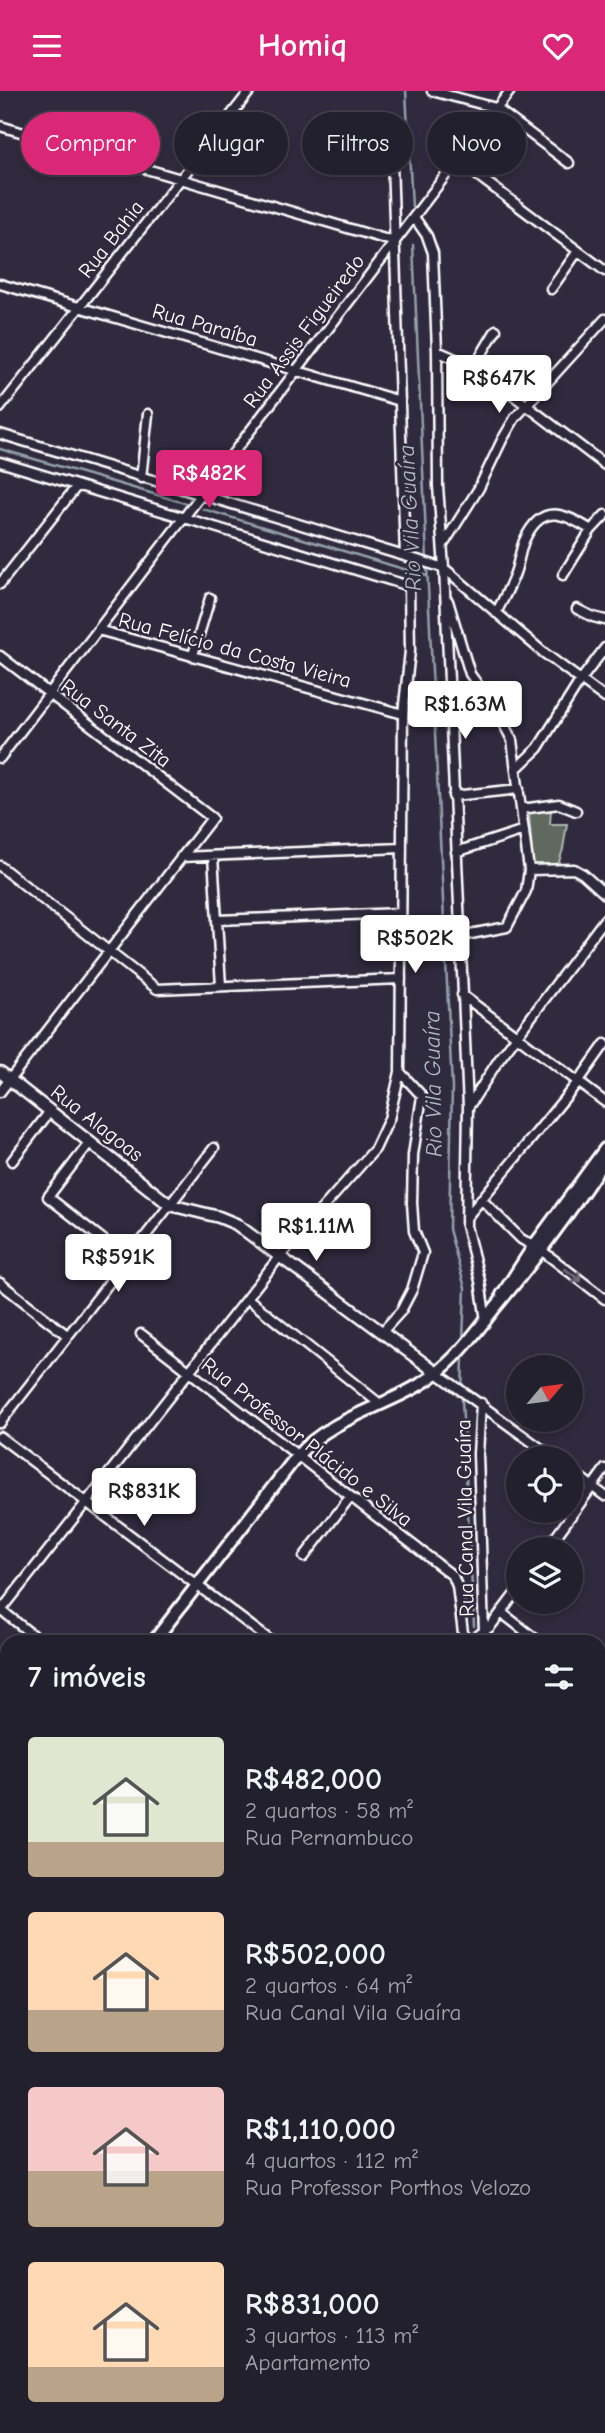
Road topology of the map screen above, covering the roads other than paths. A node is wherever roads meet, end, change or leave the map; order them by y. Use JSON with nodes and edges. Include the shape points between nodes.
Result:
{"nodes":[{"id":1,"x":250,"y":91,"type":"edge"},
{"id":2,"x":432,"y":91,"type":"edge"},
{"id":3,"x":510,"y":91,"type":"edge"},
{"id":4,"x":496,"y":109,"type":"junction"},
{"id":5,"x":494,"y":112,"type":"edge"},
{"id":6,"x":0,"y":126,"type":"edge"},
{"id":7,"x":569,"y":163,"type":"dead end"},
{"id":8,"x":393,"y":175,"type":"edge"},
{"id":9,"x":446,"y":175,"type":"edge"},
{"id":10,"x":477,"y":175,"type":"edge"},
{"id":11,"x":181,"y":179,"type":"junction"},
{"id":12,"x":414,"y":217,"type":"junction"},
{"id":13,"x":395,"y":242,"type":"junction"},
{"id":14,"x":579,"y":251,"type":"junction"},
{"id":15,"x":605,"y":271,"type":"edge"},
{"id":16,"x":0,"y":284,"type":"edge"},
{"id":17,"x":551,"y":289,"type":"dead end"},
{"id":18,"x":80,"y":307,"type":"junction"},
{"id":19,"x":605,"y":319,"type":"edge"},
{"id":20,"x":496,"y":330,"type":"dead end"},
{"id":21,"x":437,"y":351,"type":"junction"},
{"id":22,"x":474,"y":367,"type":"junction"},
{"id":23,"x":296,"y":370,"type":"junction"},
{"id":24,"x":400,"y":401,"type":"junction"},
{"id":25,"x":526,"y":405,"type":"junction"},
{"id":26,"x":0,"y":408,"type":"edge"},
{"id":27,"x":148,"y":414,"type":"dead end"},
{"id":28,"x":0,"y":434,"type":"edge"},
{"id":29,"x":0,"y":462,"type":"edge"},
{"id":30,"x":605,"y":465,"type":"edge"},
{"id":31,"x":141,"y":478,"type":"junction"},
{"id":32,"x":77,"y":486,"type":"junction"},
{"id":33,"x":201,"y":495,"type":"junction"},
{"id":34,"x":605,"y":516,"type":"edge"},
{"id":35,"x":184,"y":518,"type":"junction"},
{"id":36,"x":591,"y":530,"type":"junction"},
{"id":37,"x":443,"y":545,"type":"junction"},
{"id":38,"x":405,"y":556,"type":"junction"},
{"id":39,"x":444,"y":568,"type":"junction"},
{"id":40,"x":564,"y":575,"type":"dead end"},
{"id":41,"x":0,"y":584,"type":"edge"},
{"id":42,"x":445,"y":593,"type":"junction"},
{"id":43,"x":210,"y":598,"type":"dead end"},
{"id":44,"x":577,"y":609,"type":"dead end"},
{"id":45,"x":496,"y":613,"type":"junction"},
{"id":46,"x":605,"y":620,"type":"edge"},
{"id":47,"x":98,"y":630,"type":"junction"},
{"id":48,"x":605,"y":648,"type":"edge"},
{"id":49,"x":193,"y":655,"type":"junction"},
{"id":50,"x":0,"y":656,"type":"edge"},
{"id":51,"x":580,"y":681,"type":"junction"},
{"id":52,"x":49,"y":694,"type":"junction"},
{"id":53,"x":605,"y":698,"type":"edge"},
{"id":54,"x":403,"y":715,"type":"junction"},
{"id":55,"x":0,"y":758,"type":"edge"},
{"id":56,"x":516,"y":769,"type":"junction"},
{"id":57,"x":519,"y":789,"type":"junction"},
{"id":58,"x":453,"y":796,"type":"junction"},
{"id":59,"x":521,"y":809,"type":"junction"},
{"id":60,"x":576,"y":811,"type":"dead end"},
{"id":61,"x":524,"y":830,"type":"junction"},
{"id":62,"x":402,"y":848,"type":"junction"},
{"id":63,"x":456,"y":852,"type":"junction"},
{"id":64,"x":214,"y":856,"type":"junction"},
{"id":65,"x":181,"y":857,"type":"junction"},
{"id":66,"x":0,"y":866,"type":"edge"},
{"id":67,"x":529,"y":870,"type":"junction"},
{"id":68,"x":605,"y":894,"type":"edge"},
{"id":69,"x":401,"y":913,"type":"junction"},
{"id":70,"x":217,"y":919,"type":"junction"},
{"id":71,"x":605,"y":919,"type":"edge"},
{"id":72,"x":460,"y":936,"type":"junction"},
{"id":73,"x":109,"y":951,"type":"junction"},
{"id":74,"x":401,"y":979,"type":"junction"},
{"id":75,"x":221,"y":986,"type":"junction"},
{"id":76,"x":463,"y":995,"type":"junction"},
{"id":77,"x":517,"y":1035,"type":"junction"},
{"id":78,"x":605,"y":1044,"type":"edge"},
{"id":79,"x":0,"y":1072,"type":"edge"},
{"id":80,"x":400,"y":1072,"type":"junction"},
{"id":81,"x":10,"y":1079,"type":"junction"},
{"id":82,"x":578,"y":1082,"type":"junction"},
{"id":83,"x":0,"y":1092,"type":"edge"},
{"id":84,"x":605,"y":1102,"type":"edge"},
{"id":85,"x":468,"y":1107,"type":"junction"},
{"id":86,"x":50,"y":1111,"type":"junction"},
{"id":87,"x":90,"y":1142,"type":"junction"},
{"id":88,"x":214,"y":1148,"type":"dead end"},
{"id":89,"x":605,"y":1149,"type":"edge"},
{"id":90,"x":605,"y":1159,"type":"edge"},
{"id":91,"x":12,"y":1161,"type":"dead end"},
{"id":92,"x":481,"y":1199,"type":"junction"},
{"id":93,"x":170,"y":1205,"type":"junction"},
{"id":94,"x":466,"y":1218,"type":"junction"},
{"id":95,"x":537,"y":1249,"type":"junction"},
{"id":96,"x":280,"y":1256,"type":"junction"},
{"id":97,"x":128,"y":1259,"type":"junction"},
{"id":98,"x":480,"y":1281,"type":"junction"},
{"id":99,"x":0,"y":1283,"type":"edge"},
{"id":100,"x":247,"y":1298,"type":"junction"},
{"id":101,"x":605,"y":1299,"type":"edge"},
{"id":102,"x":494,"y":1310,"type":"junction"},
{"id":103,"x":486,"y":1321,"type":"junction"},
{"id":104,"x":382,"y":1332,"type":"junction"},
{"id":105,"x":141,"y":1333,"type":"dead end"},
{"id":106,"x":68,"y":1336,"type":"junction"},
{"id":107,"x":189,"y":1371,"type":"junction"},
{"id":108,"x":437,"y":1373,"type":"junction"},
{"id":109,"x":481,"y":1403,"type":"junction"},
{"id":110,"x":380,"y":1404,"type":"junction"},
{"id":111,"x":0,"y":1423,"type":"edge"},
{"id":112,"x":0,"y":1437,"type":"edge"},
{"id":113,"x":538,"y":1446,"type":"edge"},
{"id":114,"x":297,"y":1456,"type":"junction"},
{"id":115,"x":605,"y":1469,"type":"edge"},
{"id":116,"x":583,"y":1479,"type":"edge"},
{"id":117,"x":592,"y":1486,"type":"junction"},
{"id":118,"x":605,"y":1496,"type":"edge"},
{"id":119,"x":350,"y":1497,"type":"junction"},
{"id":120,"x":86,"y":1502,"type":"junction"},
{"id":121,"x":556,"y":1537,"type":"edge"},
{"id":122,"x":304,"y":1557,"type":"dead end"},
{"id":123,"x":453,"y":1576,"type":"joint"},
{"id":124,"x":197,"y":1585,"type":"junction"},
{"id":125,"x":506,"y":1607,"type":"edge"},
{"id":126,"x":0,"y":1610,"type":"edge"},
{"id":127,"x":502,"y":1613,"type":"junction"},
{"id":128,"x":32,"y":1635,"type":"edge"},
{"id":129,"x":159,"y":1635,"type":"edge"},
{"id":130,"x":263,"y":1635,"type":"edge"},
{"id":131,"x":463,"y":1635,"type":"edge"},
{"id":132,"x":477,"y":1635,"type":"edge"},
{"id":133,"x":480,"y":1635,"type":"edge"},
{"id":134,"x":530,"y":1635,"type":"edge"}],
"edges":[{"from":1,"to":11,"type":"street","name":"Rua Bahia"},
{"from":2,"to":4,"type":"street"},
{"from":3,"to":4,"type":"street","name":"Rua Assis Figueiredo"},
{"from":4,"to":5,"type":"street","name":"Rua Assis Figueiredo"},
{"from":4,"to":7,"type":"street"},
{"from":6,"to":11,"type":"street"},
{"from":8,"to":13,"type":"street"},
{"from":9,"to":12,"type":"street","name":"Rua Assis Figueiredo"},
{"from":10,"to":14,"type":"street"},
{"from":11,"to":13,"type":"street"},
{"from":11,"to":18,"type":"street","name":"Rua Bahia"},
{"from":12,"to":13,"type":"street","name":"Rua Assis Figueiredo"},
{"from":12,"to":21,"type":"street","via":[[433,253]]},
{"from":13,"to":23,"type":"street","name":"Rua Assis Figueiredo"},
{"from":13,"to":24,"type":"street"},
{"from":14,"to":15,"type":"street"},
{"from":14,"to":17,"type":"street"},
{"from":16,"to":18,"type":"street","name":"Rua Paraíba"},
{"from":18,"to":23,"type":"street","name":"Rua Paraíba"},
{"from":18,"to":26,"type":"street","name":"Rua Bahia"},
{"from":19,"to":25,"type":"street"},
{"from":20,"to":22,"type":"street"},
{"from":21,"to":22,"type":"street"},
{"from":21,"to":37,"type":"street"},
{"from":22,"to":25,"type":"street"},
{"from":23,"to":24,"type":"street","name":"Rua Paraíba"},
{"from":23,"to":33,"type":"street","name":"Rua Assis Figueiredo"},
{"from":24,"to":38,"type":"street"},
{"from":25,"to":30,"type":"street"},
{"from":25,"to":37,"type":"street"},
{"from":27,"to":31,"type":"street"},
{"from":28,"to":31,"type":"street"},
{"from":29,"to":32,"type":"street"},
{"from":31,"to":33,"type":"street"},
{"from":32,"to":35,"type":"street"},
{"from":32,"to":41,"type":"street"},
{"from":33,"to":35,"type":"street","name":"Rua Assis Figueiredo"},
{"from":33,"to":38,"type":"street"},
{"from":34,"to":36,"type":"street"},
{"from":35,"to":47,"type":"street","name":"Rua Assis Figueiredo"},
{"from":35,"to":54,"type":"street","via":[[409,586],[410,652]]},
{"from":36,"to":40,"type":"street"},
{"from":36,"to":45,"type":"street","via":[[558,514],[537,522],[524,541]]},
{"from":37,"to":39,"type":"street"},
{"from":38,"to":39,"type":"street"},
{"from":39,"to":42,"type":"street"},
{"from":39,"to":45,"type":"street"},
{"from":42,"to":56,"type":"street","via":[[470,674],[509,731]]},
{"from":42,"to":58,"type":"street"},
{"from":43,"to":49,"type":"street"},
{"from":44,"to":46,"type":"street"},
{"from":45,"to":51,"type":"street"},
{"from":47,"to":49,"type":"street","name":"Rua Felício da Costa Vieira"},
{"from":47,"to":52,"type":"street","name":"Rua Assis Figueiredo"},
{"from":48,"to":51,"type":"street"},
{"from":49,"to":54,"type":"street","name":"Rua Felício da Costa Vieira"},
{"from":50,"to":52,"type":"street","name":"Rua Santa Zita"},
{"from":51,"to":53,"type":"street"},
{"from":51,"to":56,"type":"street","via":[[538,748]]},
{"from":52,"to":55,"type":"street","name":"Rua Assis Figueiredo"},
{"from":52,"to":65,"type":"street","name":"Rua Santa Zita","via":[[212,818]]},
{"from":54,"to":62,"type":"street"},
{"from":56,"to":57,"type":"street"},
{"from":57,"to":58,"type":"street"},
{"from":57,"to":59,"type":"street"},
{"from":58,"to":63,"type":"street"},
{"from":59,"to":60,"type":"street","via":[[559,804]]},
{"from":59,"to":61,"type":"street"},
{"from":61,"to":63,"type":"street"},
{"from":61,"to":67,"type":"street"},
{"from":62,"to":64,"type":"street"},
{"from":62,"to":69,"type":"street"},
{"from":63,"to":72,"type":"street"},
{"from":64,"to":65,"type":"street"},
{"from":64,"to":70,"type":"street"},
{"from":65,"to":73,"type":"street"},
{"from":66,"to":73,"type":"street"},
{"from":67,"to":68,"type":"street","via":[[574,869]]},
{"from":67,"to":72,"type":"street","via":[[526,891],[507,927]]},
{"from":69,"to":70,"type":"street"},
{"from":69,"to":74,"type":"street"},
{"from":70,"to":75,"type":"street"},
{"from":71,"to":77,"type":"street"},
{"from":72,"to":76,"type":"street"},
{"from":73,"to":75,"type":"street","via":[[158,989]]},
{"from":73,"to":81,"type":"street"},
{"from":74,"to":75,"type":"street"},
{"from":74,"to":80,"type":"street"},
{"from":76,"to":77,"type":"street"},
{"from":76,"to":85,"type":"street"},
{"from":77,"to":82,"type":"street"},
{"from":77,"to":85,"type":"street"},
{"from":78,"to":82,"type":"street"},
{"from":79,"to":81,"type":"street","name":"Rua Alagoas"},
{"from":80,"to":96,"type":"street","via":[[389,1119],[375,1149]]},
{"from":80,"to":104,"type":"street","via":[[422,1096],[412,1203],[414,1231],[423,1253],[412,1290]]},
{"from":81,"to":83,"type":"street"},
{"from":81,"to":86,"type":"street","name":"Rua Alagoas"},
{"from":82,"to":84,"type":"street"},
{"from":82,"to":92,"type":"street"},
{"from":85,"to":94,"type":"street"},
{"from":86,"to":87,"type":"street","name":"Rua Alagoas"},
{"from":86,"to":91,"type":"street"},
{"from":87,"to":93,"type":"street","name":"Rua Alagoas"},
{"from":87,"to":97,"type":"street","via":[[48,1197]]},
{"from":88,"to":93,"type":"street"},
{"from":89,"to":95,"type":"main road"},
{"from":90,"to":95,"type":"main road"},
{"from":92,"to":94,"type":"street"},
{"from":92,"to":95,"type":"street"},
{"from":93,"to":96,"type":"street","via":[[227,1219]]},
{"from":93,"to":97,"type":"street"},
{"from":94,"to":98,"type":"street"},
{"from":95,"to":101,"type":"street","one_way":true},
{"from":95,"to":102,"type":"main road","via":[[510,1279]]},
{"from":96,"to":100,"type":"street"},
{"from":96,"to":104,"type":"street"},
{"from":97,"to":106,"type":"street"},
{"from":98,"to":102,"type":"street"},
{"from":98,"to":103,"type":"street"},
{"from":99,"to":106,"type":"street"},
{"from":100,"to":107,"type":"street"},
{"from":100,"to":110,"type":"street"},
{"from":102,"to":103,"type":"main road"},
{"from":103,"to":108,"type":"main road"},
{"from":104,"to":108,"type":"street"},
{"from":105,"to":107,"type":"street","name":"Rua Professor Plácido e Silva"},
{"from":106,"to":111,"type":"street"},
{"from":107,"to":114,"type":"street","name":"Rua Professor Plácido e Silva"},
{"from":107,"to":120,"type":"street"},
{"from":108,"to":109,"type":"street"},
{"from":108,"to":110,"type":"main road"},
{"from":109,"to":113,"type":"street"},
{"from":109,"to":132,"type":"street","name":"Rua Canal Vila Guaíra"},
{"from":110,"to":114,"type":"main road","via":[[327,1430]]},
{"from":112,"to":120,"type":"street"},
{"from":114,"to":119,"type":"street","name":"Rua Professor Plácido e Silva"},
{"from":114,"to":124,"type":"main road"},
{"from":115,"to":117,"type":"street"},
{"from":116,"to":117,"type":"street"},
{"from":117,"to":118,"type":"street"},
{"from":117,"to":121,"type":"street"},
{"from":119,"to":122,"type":"street"},
{"from":119,"to":123,"type":"street","name":"Rua Professor Plácido e Silva"},
{"from":120,"to":124,"type":"street"},
{"from":120,"to":126,"type":"street"},
{"from":123,"to":131,"type":"street","name":"Rua Canal Vila Guaíra"},
{"from":124,"to":129,"type":"main road"},
{"from":124,"to":130,"type":"street"},
{"from":125,"to":127,"type":"street"},
{"from":126,"to":128,"type":"street"},
{"from":127,"to":133,"type":"street"},
{"from":127,"to":134,"type":"street"}]}
